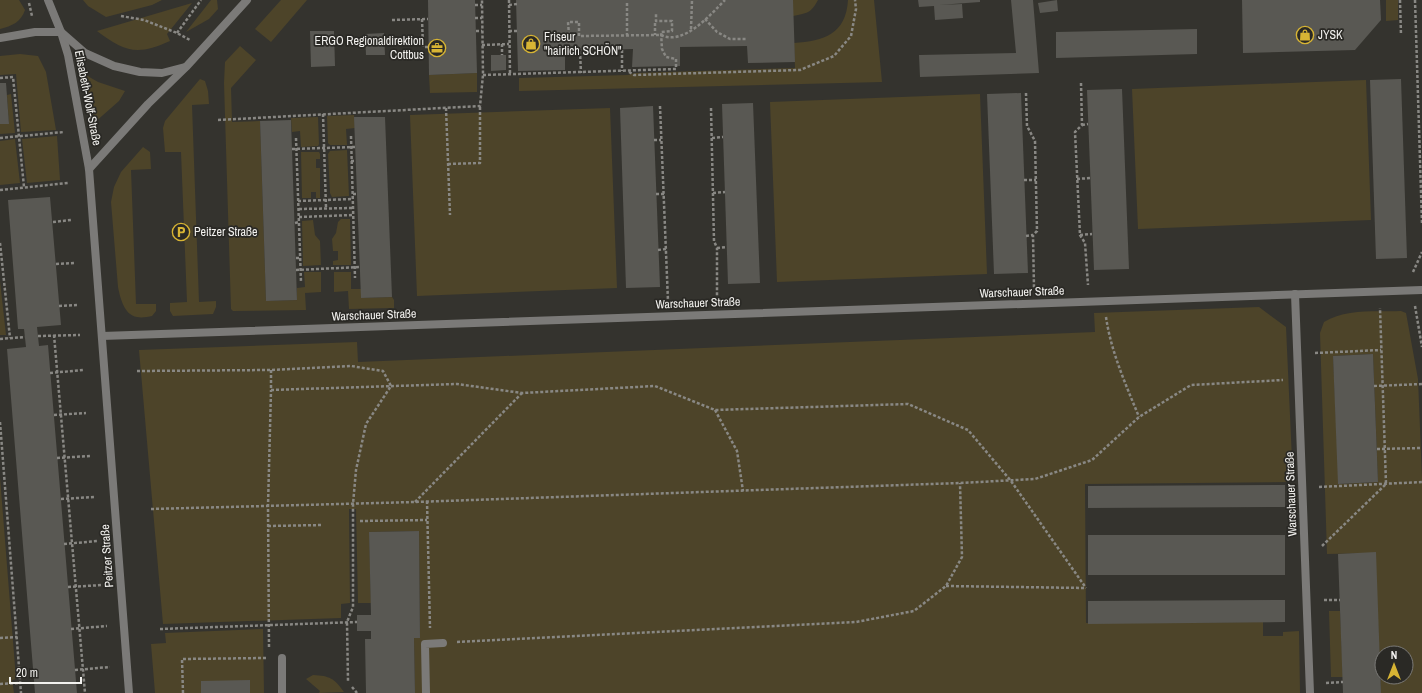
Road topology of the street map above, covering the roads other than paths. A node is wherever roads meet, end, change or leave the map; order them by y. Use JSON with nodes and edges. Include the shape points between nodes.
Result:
{"nodes":[{"id":1,"x":48,"y":0,"type":"edge"},
{"id":2,"x":247,"y":0,"type":"edge"},
{"id":3,"x":61,"y":32,"type":"junction"},
{"id":4,"x":0,"y":38,"type":"edge"},
{"id":5,"x":186,"y":67,"type":"junction"},
{"id":6,"x":90,"y":169,"type":"junction"},
{"id":7,"x":1422,"y":290,"type":"edge"},
{"id":8,"x":1295,"y":294,"type":"junction"},
{"id":9,"x":102,"y":336,"type":"junction"},
{"id":10,"x":443,"y":643,"type":"road end"},
{"id":11,"x":282,"y":658,"type":"dead end"},
{"id":12,"x":129,"y":693,"type":"edge"},
{"id":13,"x":282,"y":693,"type":"edge"},
{"id":14,"x":426,"y":693,"type":"edge"},
{"id":15,"x":1310,"y":693,"type":"edge"}],
"edges":[{"from":1,"to":3,"type":"street","name":"Elisabeth-Wolf-Straße"},
{"from":2,"to":5,"type":"street"},
{"from":3,"to":4,"type":"street","via":[[35,32]]},
{"from":3,"to":5,"type":"street","name":"Elisabeth-Wolf-Straße","via":[[85,53],[114,66],[140,72],[162,73]]},
{"from":3,"to":6,"type":"street","name":"Elisabeth-Wolf-Straße","via":[[68,54]]},
{"from":5,"to":6,"type":"street","via":[[148,104]]},
{"from":6,"to":9,"type":"street","name":"Peitzer Straße"},
{"from":7,"to":8,"type":"street","name":"Warschauer Straße"},
{"from":8,"to":9,"type":"street","name":"Warschauer Straße"},
{"from":8,"to":15,"type":"street","name":"Warschauer Straße"},
{"from":9,"to":12,"type":"street","name":"Peitzer Straße"},
{"from":10,"to":14,"type":"street","via":[[424,644]]},
{"from":11,"to":13,"type":"street"}]}
